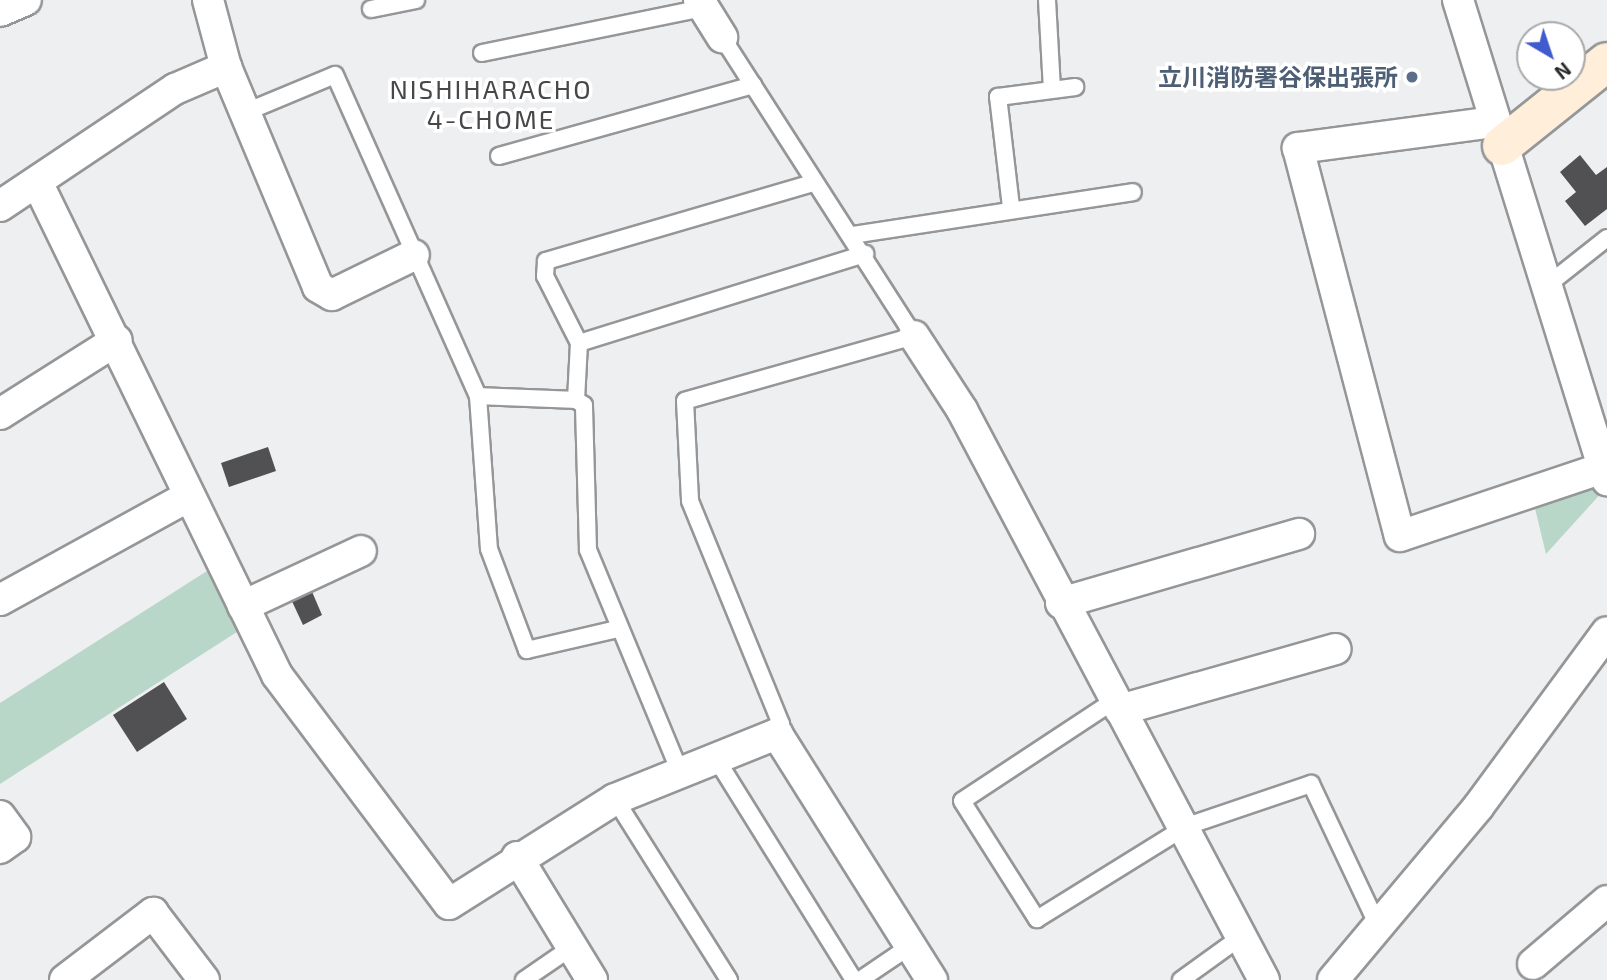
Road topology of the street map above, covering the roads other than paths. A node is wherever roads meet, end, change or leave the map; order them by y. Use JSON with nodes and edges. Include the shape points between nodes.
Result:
{"nodes":[{"id":1,"x":26,"y":0,"type":"edge"},
{"id":2,"x":208,"y":0,"type":"edge"},
{"id":3,"x":416,"y":0,"type":"edge"},
{"id":4,"x":1047,"y":0,"type":"edge"},
{"id":5,"x":1458,"y":0,"type":"edge"},
{"id":6,"x":701,"y":4,"type":"edge"},
{"id":7,"x":371,"y":9,"type":"dead end"},
{"id":8,"x":0,"y":11,"type":"edge"},
{"id":9,"x":722,"y":37,"type":"joint"},
{"id":10,"x":482,"y":53,"type":"dead end"},
{"id":11,"x":1607,"y":62,"type":"edge"},
{"id":12,"x":226,"y":67,"type":"junction"},
{"id":13,"x":752,"y":85,"type":"junction"},
{"id":14,"x":1075,"y":87,"type":"dead end"},
{"id":15,"x":1052,"y":89,"type":"junction"},
{"id":16,"x":246,"y":112,"type":"junction"},
{"id":17,"x":1497,"y":134,"type":"junction"},
{"id":18,"x":499,"y":156,"type":"dead end"},
{"id":19,"x":813,"y":183,"type":"junction"},
{"id":20,"x":37,"y":184,"type":"junction"},
{"id":21,"x":1133,"y":192,"type":"dead end"},
{"id":22,"x":0,"y":206,"type":"edge"},
{"id":23,"x":1011,"y":207,"type":"junction"},
{"id":24,"x":853,"y":235,"type":"junction"},
{"id":25,"x":1607,"y":238,"type":"edge"},
{"id":26,"x":865,"y":254,"type":"junction"},
{"id":27,"x":414,"y":255,"type":"junction"},
{"id":28,"x":1545,"y":287,"type":"junction"},
{"id":29,"x":914,"y":336,"type":"junction"},
{"id":30,"x":117,"y":340,"type":"junction"},
{"id":31,"x":579,"y":344,"type":"junction"},
{"id":32,"x":478,"y":396,"type":"junction"},
{"id":33,"x":576,"y":400,"type":"junction"},
{"id":34,"x":0,"y":414,"type":"edge"},
{"id":35,"x":1600,"y":429,"type":"edge"},
{"id":36,"x":1605,"y":474,"type":"edge"},
{"id":37,"x":189,"y":496,"type":"junction"},
{"id":38,"x":1299,"y":534,"type":"dead end"},
{"id":39,"x":361,"y":551,"type":"dead end"},
{"id":40,"x":0,"y":600,"type":"edge"},
{"id":41,"x":1061,"y":603,"type":"junction"},
{"id":42,"x":243,"y":606,"type":"junction"},
{"id":43,"x":617,"y":629,"type":"junction"},
{"id":44,"x":1607,"y":632,"type":"edge"},
{"id":45,"x":1336,"y":649,"type":"dead end"},
{"id":46,"x":1118,"y":705,"type":"junction"},
{"id":47,"x":777,"y":734,"type":"junction"},
{"id":48,"x":717,"y":760,"type":"junction"},
{"id":49,"x":680,"y":772,"type":"junction"},
{"id":50,"x":615,"y":799,"type":"junction"},
{"id":51,"x":0,"y":816,"type":"edge"},
{"id":52,"x":1187,"y":826,"type":"junction"},
{"id":53,"x":0,"y":848,"type":"edge"},
{"id":54,"x":517,"y":858,"type":"junction"},
{"id":55,"x":1607,"y":901,"type":"edge"},
{"id":56,"x":1379,"y":928,"type":"junction"},
{"id":57,"x":1242,"y":936,"type":"junction"},
{"id":58,"x":910,"y":946,"type":"junction"},
{"id":59,"x":572,"y":947,"type":"junction"},
{"id":60,"x":1533,"y":964,"type":"dead end"},
{"id":61,"x":65,"y":980,"type":"edge"},
{"id":62,"x":204,"y":980,"type":"edge"},
{"id":63,"x":524,"y":980,"type":"edge"},
{"id":64,"x":592,"y":980,"type":"edge"},
{"id":65,"x":729,"y":980,"type":"edge"},
{"id":66,"x":855,"y":980,"type":"edge"},
{"id":67,"x":860,"y":980,"type":"edge"},
{"id":68,"x":932,"y":980,"type":"edge"},
{"id":69,"x":1181,"y":980,"type":"edge"},
{"id":70,"x":1264,"y":980,"type":"edge"},
{"id":71,"x":1333,"y":980,"type":"edge"}],
"edges":[{"from":1,"to":8,"type":"street"},
{"from":2,"to":12,"type":"street"},
{"from":3,"to":7,"type":"lane"},
{"from":4,"to":15,"type":"lane"},
{"from":5,"to":17,"type":"street"},
{"from":6,"to":9,"type":"street"},
{"from":6,"to":10,"type":"lane"},
{"from":9,"to":13,"type":"lane"},
{"from":11,"to":17,"type":"street"},
{"from":12,"to":16,"type":"street"},
{"from":12,"to":20,"type":"street","via":[[175,89]]},
{"from":13,"to":18,"type":"lane"},
{"from":13,"to":19,"type":"lane"},
{"from":14,"to":15,"type":"lane"},
{"from":15,"to":23,"type":"lane","via":[[998,97]]},
{"from":16,"to":27,"type":"lane","via":[[335,75]]},
{"from":16,"to":27,"type":"street","via":[[318,286],[332,295]]},
{"from":17,"to":28,"type":"street"},
{"from":17,"to":36,"type":"street","via":[[1298,148],[1399,536]]},
{"from":19,"to":24,"type":"lane"},
{"from":19,"to":31,"type":"lane","via":[[546,261],[545,276]]},
{"from":20,"to":22,"type":"street"},
{"from":20,"to":30,"type":"street"},
{"from":21,"to":23,"type":"lane"},
{"from":23,"to":24,"type":"lane"},
{"from":24,"to":26,"type":"lane"},
{"from":25,"to":28,"type":"lane"},
{"from":26,"to":29,"type":"lane"},
{"from":26,"to":31,"type":"lane"},
{"from":27,"to":32,"type":"lane"},
{"from":28,"to":35,"type":"street"},
{"from":29,"to":41,"type":"street","via":[[962,410]]},
{"from":29,"to":47,"type":"lane","via":[[684,401],[690,500],[781,724]]},
{"from":30,"to":34,"type":"street"},
{"from":30,"to":37,"type":"street"},
{"from":31,"to":33,"type":"lane"},
{"from":32,"to":33,"type":"lane"},
{"from":32,"to":43,"type":"lane","via":[[489,549],[527,650]]},
{"from":33,"to":43,"type":"lane","via":[[584,405],[588,550]]},
{"from":35,"to":36,"type":"street"},
{"from":37,"to":40,"type":"street"},
{"from":37,"to":42,"type":"street"},
{"from":38,"to":41,"type":"street"},
{"from":39,"to":42,"type":"street"},
{"from":41,"to":46,"type":"street"},
{"from":42,"to":54,"type":"street","via":[[278,675],[449,904]]},
{"from":43,"to":49,"type":"lane"},
{"from":44,"to":56,"type":"street","via":[[1478,807]]},
{"from":45,"to":46,"type":"street"},
{"from":46,"to":52,"type":"street"},
{"from":46,"to":52,"type":"lane","via":[[962,801],[1037,919]]},
{"from":47,"to":48,"type":"street"},
{"from":47,"to":58,"type":"street"},
{"from":48,"to":49,"type":"street"},
{"from":48,"to":66,"type":"lane"},
{"from":49,"to":50,"type":"street"},
{"from":50,"to":54,"type":"street"},
{"from":50,"to":65,"type":"lane"},
{"from":51,"to":53,"type":"street","via":[[15,838]]},
{"from":52,"to":56,"type":"lane","via":[[1311,784]]},
{"from":52,"to":57,"type":"street"},
{"from":54,"to":59,"type":"street"},
{"from":55,"to":60,"type":"street"},
{"from":56,"to":71,"type":"street"},
{"from":57,"to":69,"type":"lane"},
{"from":57,"to":70,"type":"street"},
{"from":58,"to":67,"type":"lane"},
{"from":58,"to":68,"type":"street"},
{"from":59,"to":63,"type":"lane"},
{"from":59,"to":64,"type":"street"},
{"from":61,"to":62,"type":"street","via":[[153,914]]}]}
